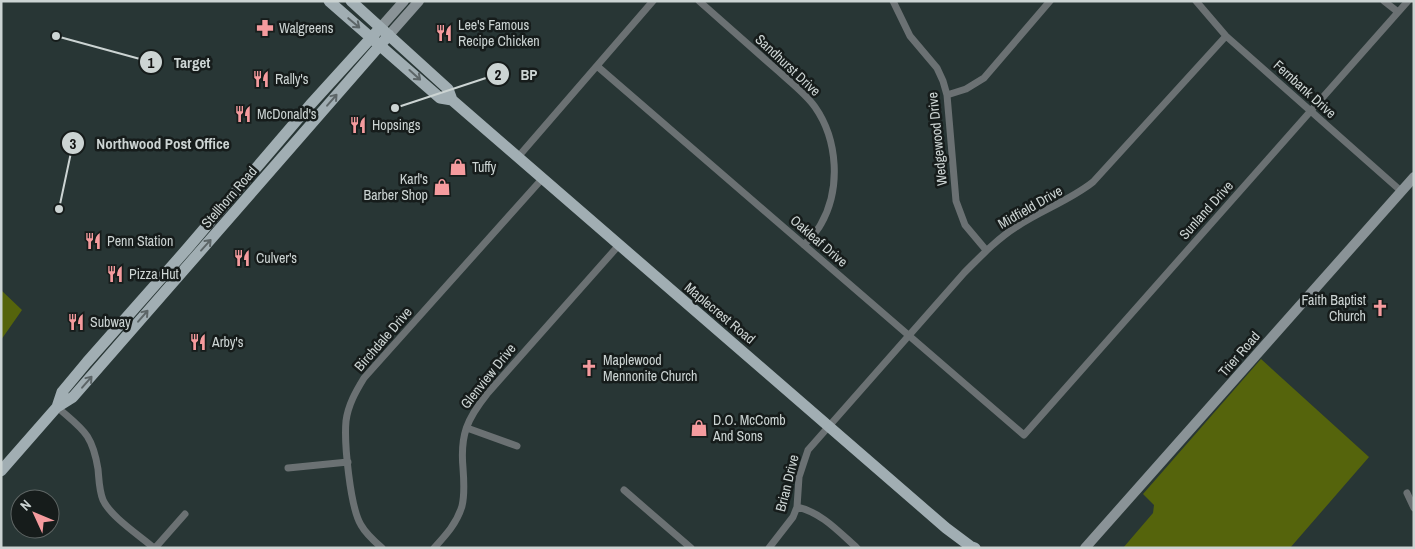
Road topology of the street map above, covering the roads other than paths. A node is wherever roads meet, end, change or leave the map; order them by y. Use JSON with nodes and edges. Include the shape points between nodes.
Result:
{"nodes":[{"id":1,"x":329,"y":1,"type":"edge"},
{"id":2,"x":351,"y":1,"type":"edge"},
{"id":3,"x":404,"y":1,"type":"edge"},
{"id":4,"x":420,"y":1,"type":"edge"},
{"id":5,"x":653,"y":1,"type":"edge"},
{"id":6,"x":699,"y":1,"type":"edge"},
{"id":7,"x":893,"y":1,"type":"edge"},
{"id":8,"x":1050,"y":1,"type":"edge"},
{"id":9,"x":1196,"y":1,"type":"edge"},
{"id":10,"x":1384,"y":1,"type":"edge"},
{"id":11,"x":1408,"y":1,"type":"edge"},
{"id":12,"x":1398,"y":12,"type":"junction"},
{"id":13,"x":384,"y":32,"type":"junction"},
{"id":14,"x":1226,"y":36,"type":"junction"},
{"id":15,"x":371,"y":37,"type":"junction"},
{"id":16,"x":380,"y":45,"type":"junction"},
{"id":17,"x":597,"y":66,"type":"junction"},
{"id":18,"x":947,"y":95,"type":"junction"},
{"id":19,"x":452,"y":100,"type":"junction"},
{"id":20,"x":1311,"y":111,"type":"junction"},
{"id":21,"x":518,"y":157,"type":"junction"},
{"id":22,"x":1414,"y":177,"type":"edge"},
{"id":23,"x":542,"y":179,"type":"junction"},
{"id":24,"x":1401,"y":191,"type":"junction"},
{"id":25,"x":619,"y":245,"type":"junction"},
{"id":26,"x":804,"y":245,"type":"junction"},
{"id":27,"x":986,"y":250,"type":"junction"},
{"id":28,"x":909,"y":336,"type":"junction"},
{"id":29,"x":56,"y":407,"type":"junction"},
{"id":30,"x":829,"y":426,"type":"junction"},
{"id":31,"x":467,"y":428,"type":"junction"},
{"id":32,"x":1024,"y":435,"type":"joint"},
{"id":33,"x":517,"y":446,"type":"dead end"},
{"id":34,"x":348,"y":462,"type":"junction"},
{"id":35,"x":288,"y":468,"type":"dead end"},
{"id":36,"x":1,"y":471,"type":"edge"},
{"id":37,"x":624,"y":490,"type":"dead end"},
{"id":38,"x":1407,"y":493,"type":"dead end"},
{"id":39,"x":797,"y":507,"type":"junction"},
{"id":40,"x":1414,"y":508,"type":"edge"},
{"id":41,"x":185,"y":514,"type":"dead end"},
{"id":42,"x":972,"y":547,"type":"edge"},
{"id":43,"x":154,"y":548,"type":"edge"},
{"id":44,"x":382,"y":548,"type":"edge"},
{"id":45,"x":434,"y":548,"type":"edge"},
{"id":46,"x":691,"y":548,"type":"edge"},
{"id":47,"x":769,"y":548,"type":"edge"},
{"id":48,"x":857,"y":548,"type":"edge"},
{"id":49,"x":1085,"y":548,"type":"edge"}],
"edges":[{"from":1,"to":15,"type":"main road","name":"Maplecrest Road","one_way":true},
{"from":2,"to":13,"type":"main road","name":"Maplecrest Road"},
{"from":3,"to":13,"type":"street","name":"Stellhorn Road"},
{"from":4,"to":13,"type":"street","name":"Stellhorn Road"},
{"from":5,"to":17,"type":"street"},
{"from":6,"to":26,"type":"street","name":"Sandhurst Drive","via":[[807,97],[822,118],[833,152],[833,188],[821,225]]},
{"from":7,"to":18,"type":"street","name":"Wedgewood Drive","via":[[910,36],[936,68]]},
{"from":8,"to":18,"type":"street","via":[[984,78]]},
{"from":9,"to":14,"type":"street","name":"Fernbank Drive"},
{"from":10,"to":12,"type":"street"},
{"from":11,"to":12,"type":"street","name":"Sunland Drive"},
{"from":12,"to":20,"type":"street","name":"Sunland Drive"},
{"from":13,"to":15,"type":"main road","name":"Stellhorn Road"},
{"from":13,"to":16,"type":"main road","name":"Stellhorn Road"},
{"from":13,"to":19,"type":"main road","name":"Maplecrest Road","via":[[448,89]]},
{"from":14,"to":20,"type":"street","name":"Fernbank Drive"},
{"from":14,"to":27,"type":"street","name":"Midfield Drive","via":[[1093,182],[1073,197],[1015,227]]},
{"from":15,"to":16,"type":"main road","name":"Maplecrest Road"},
{"from":15,"to":29,"type":"main road","name":"Stellhorn Road","via":[[87,362],[62,392]]},
{"from":16,"to":19,"type":"main road","name":"Maplecrest Road","one_way":true,"via":[[440,98]]},
{"from":29,"to":16,"type":"main road","name":"Stellhorn Road","one_way":true,"via":[[73,397]]},
{"from":17,"to":21,"type":"street"},
{"from":17,"to":26,"type":"street","name":"Oakleaf Drive"},
{"from":18,"to":27,"type":"street","name":"Wedgewood Drive","via":[[956,201],[965,225]]},
{"from":19,"to":21,"type":"main road","name":"Maplecrest Road"},
{"from":20,"to":24,"type":"street","name":"Fernbank Drive"},
{"from":20,"to":32,"type":"street","name":"Sunland Drive"},
{"from":21,"to":23,"type":"main road","name":"Maplecrest Road"},
{"from":22,"to":24,"type":"street","name":"Trier Road"},
{"from":23,"to":25,"type":"main road","name":"Maplecrest Road"},
{"from":23,"to":34,"type":"street","name":"Birchdale Drive","via":[[364,378],[355,393],[346,422]]},
{"from":24,"to":49,"type":"street","name":"Trier Road"},
{"from":25,"to":30,"type":"main road","name":"Maplecrest Road"},
{"from":25,"to":31,"type":"street","name":"Glenview Drive","via":[[488,394],[470,416]]},
{"from":26,"to":28,"type":"street","name":"Oakleaf Drive"},
{"from":27,"to":28,"type":"street","name":"Midfield Drive"},
{"from":28,"to":30,"type":"street","name":"Midfield Drive"},
{"from":28,"to":32,"type":"street","name":"Oakleaf Drive"},
{"from":29,"to":36,"type":"main road","name":"Stellhorn Road"},
{"from":29,"to":43,"type":"street","via":[[82,429],[93,446],[104,501],[116,516]]},
{"from":30,"to":39,"type":"street","name":"Brian Drive","via":[[808,450],[804,460]]},
{"from":30,"to":42,"type":"main road","name":"Maplecrest Road"},
{"from":31,"to":33,"type":"street"},
{"from":31,"to":45,"type":"street","name":"Glenview Drive","via":[[462,446],[462,506],[456,522]]},
{"from":34,"to":35,"type":"street"},
{"from":34,"to":44,"type":"street","name":"Birchdale Drive","via":[[354,511],[369,536]]},
{"from":37,"to":46,"type":"street"},
{"from":38,"to":40,"type":"street"},
{"from":39,"to":47,"type":"street","name":"Brian Drive"},
{"from":39,"to":48,"type":"street","via":[[809,509],[820,516]]},
{"from":41,"to":43,"type":"street"}]}
